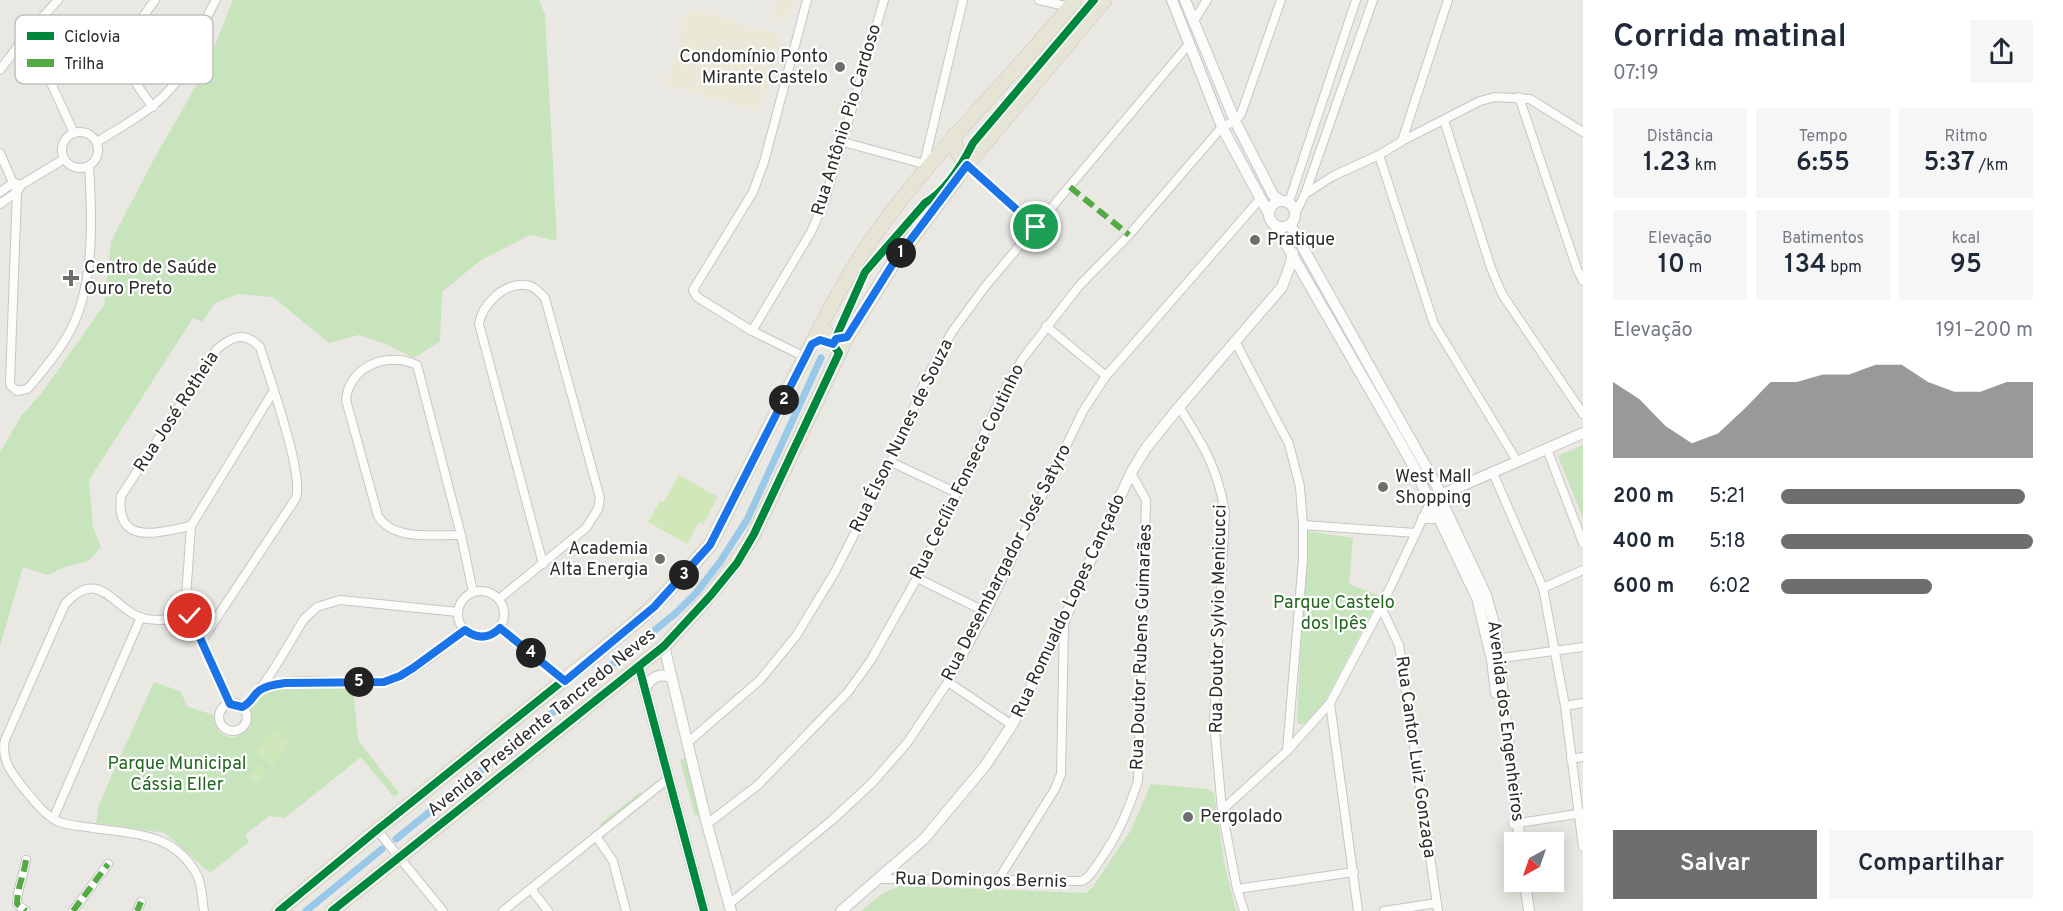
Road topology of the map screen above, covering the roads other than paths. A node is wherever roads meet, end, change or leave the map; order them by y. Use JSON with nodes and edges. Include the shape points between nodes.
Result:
{"nodes":[{"id":1,"x":58,"y":0,"type":"edge"},
{"id":2,"x":155,"y":0,"type":"edge"},
{"id":3,"x":216,"y":0,"type":"edge"},
{"id":4,"x":807,"y":0,"type":"edge"},
{"id":5,"x":884,"y":0,"type":"edge"},
{"id":6,"x":963,"y":0,"type":"edge"},
{"id":7,"x":1040,"y":0,"type":"edge"},
{"id":8,"x":1105,"y":0,"type":"edge"},
{"id":9,"x":1172,"y":0,"type":"edge"},
{"id":10,"x":1185,"y":0,"type":"edge"},
{"id":11,"x":1207,"y":0,"type":"edge"},
{"id":12,"x":1281,"y":0,"type":"edge"},
{"id":13,"x":1356,"y":0,"type":"edge"},
{"id":14,"x":1448,"y":0,"type":"edge"},
{"id":15,"x":1374,"y":2,"type":"edge"},
{"id":16,"x":1073,"y":3,"type":"edge"},
{"id":17,"x":44,"y":15,"type":"edge"},
{"id":18,"x":144,"y":15,"type":"edge"},
{"id":19,"x":209,"y":15,"type":"edge"},
{"id":20,"x":1193,"y":22,"type":"junction"},
{"id":21,"x":1189,"y":44,"type":"junction"},
{"id":22,"x":15,"y":50,"type":"edge"},
{"id":23,"x":0,"y":69,"type":"edge"},
{"id":24,"x":51,"y":84,"type":"edge"},
{"id":25,"x":137,"y":84,"type":"edge"},
{"id":26,"x":175,"y":84,"type":"edge"},
{"id":27,"x":1519,"y":97,"type":"junction"},
{"id":28,"x":153,"y":107,"type":"junction"},
{"id":29,"x":1444,"y":120,"type":"junction"},
{"id":30,"x":1235,"y":121,"type":"junction"},
{"id":31,"x":1222,"y":127,"type":"junction"},
{"id":32,"x":1583,"y":132,"type":"edge"},
{"id":33,"x":74,"y":133,"type":"junction"},
{"id":34,"x":954,"y":135,"type":"junction"},
{"id":35,"x":1402,"y":141,"type":"junction"},
{"id":36,"x":97,"y":142,"type":"junction"},
{"id":37,"x":843,"y":142,"type":"junction"},
{"id":38,"x":0,"y":153,"type":"edge"},
{"id":39,"x":1379,"y":155,"type":"junction"},
{"id":40,"x":64,"y":159,"type":"junction"},
{"id":41,"x":926,"y":165,"type":"junction"},
{"id":42,"x":967,"y":165,"type":"junction"},
{"id":43,"x":89,"y":166,"type":"junction"},
{"id":44,"x":1299,"y":172,"type":"junction"},
{"id":45,"x":1310,"y":175,"type":"junction"},
{"id":46,"x":1333,"y":176,"type":"junction"},
{"id":47,"x":17,"y":187,"type":"junction"},
{"id":48,"x":0,"y":192,"type":"edge"},
{"id":49,"x":1305,"y":194,"type":"junction"},
{"id":50,"x":1261,"y":198,"type":"junction"},
{"id":51,"x":1285,"y":202,"type":"junction"},
{"id":52,"x":0,"y":204,"type":"edge"},
{"id":53,"x":1269,"y":214,"type":"junction"},
{"id":54,"x":1293,"y":219,"type":"junction"},
{"id":55,"x":1275,"y":225,"type":"junction"},
{"id":56,"x":1036,"y":227,"type":"junction"},
{"id":57,"x":1293,"y":253,"type":"junction"},
{"id":58,"x":1309,"y":273,"type":"junction"},
{"id":59,"x":1583,"y":281,"type":"edge"},
{"id":60,"x":1282,"y":287,"type":"junction"},
{"id":61,"x":821,"y":324,"type":"junction"},
{"id":62,"x":1046,"y":326,"type":"junction"},
{"id":63,"x":752,"y":331,"type":"junction"},
{"id":64,"x":847,"y":337,"type":"junction"},
{"id":65,"x":1236,"y":343,"type":"junction"},
{"id":66,"x":812,"y":344,"type":"junction"},
{"id":67,"x":839,"y":353,"type":"junction"},
{"id":68,"x":805,"y":357,"type":"junction"},
{"id":69,"x":1106,"y":376,"type":"junction"},
{"id":70,"x":273,"y":392,"type":"junction"},
{"id":71,"x":1179,"y":407,"type":"junction"},
{"id":72,"x":1583,"y":414,"type":"edge"},
{"id":73,"x":1583,"y":433,"type":"edge"},
{"id":74,"x":1547,"y":449,"type":"junction"},
{"id":75,"x":1517,"y":461,"type":"junction"},
{"id":76,"x":891,"y":462,"type":"junction"},
{"id":77,"x":1131,"y":473,"type":"junction"},
{"id":78,"x":1493,"y":473,"type":"junction"},
{"id":79,"x":957,"y":493,"type":"junction"},
{"id":80,"x":1436,"y":498,"type":"junction"},
{"id":81,"x":1423,"y":518,"type":"junction"},
{"id":82,"x":1439,"y":518,"type":"junction"},
{"id":83,"x":1303,"y":525,"type":"junction"},
{"id":84,"x":191,"y":526,"type":"junction"},
{"id":85,"x":1416,"y":533,"type":"junction"},
{"id":86,"x":461,"y":535,"type":"junction"},
{"id":87,"x":1583,"y":543,"type":"edge"},
{"id":88,"x":543,"y":564,"type":"junction"},
{"id":89,"x":1583,"y":570,"type":"edge"},
{"id":90,"x":917,"y":578,"type":"junction"},
{"id":91,"x":1543,"y":588,"type":"junction"},
{"id":92,"x":473,"y":592,"type":"junction"},
{"id":93,"x":499,"y":598,"type":"junction"},
{"id":94,"x":1381,"y":607,"type":"junction"},
{"id":95,"x":458,"y":612,"type":"junction"},
{"id":96,"x":986,"y":612,"type":"junction"},
{"id":97,"x":190,"y":616,"type":"junction"},
{"id":98,"x":141,"y":617,"type":"junction"},
{"id":99,"x":1064,"y":621,"type":"junction"},
{"id":100,"x":500,"y":628,"type":"junction"},
{"id":101,"x":465,"y":630,"type":"junction"},
{"id":102,"x":202,"y":640,"type":"junction"},
{"id":103,"x":664,"y":646,"type":"junction"},
{"id":104,"x":1583,"y":647,"type":"edge"},
{"id":105,"x":1556,"y":651,"type":"junction"},
{"id":106,"x":1496,"y":659,"type":"junction"},
{"id":107,"x":275,"y":665,"type":"junction"},
{"id":108,"x":639,"y":667,"type":"junction"},
{"id":109,"x":672,"y":677,"type":"junction"},
{"id":110,"x":565,"y":681,"type":"junction"},
{"id":111,"x":948,"y":682,"type":"junction"},
{"id":112,"x":285,"y":683,"type":"junction"},
{"id":113,"x":645,"y":688,"type":"junction"},
{"id":114,"x":260,"y":690,"type":"junction"},
{"id":115,"x":1330,"y":703,"type":"junction"},
{"id":116,"x":1583,"y":703,"type":"edge"},
{"id":117,"x":230,"y":704,"type":"junction"},
{"id":118,"x":1565,"y":706,"type":"junction"},
{"id":119,"x":242,"y":707,"type":"junction"},
{"id":120,"x":1012,"y":725,"type":"junction"},
{"id":121,"x":687,"y":743,"type":"junction"},
{"id":122,"x":1287,"y":751,"type":"junction"},
{"id":123,"x":1583,"y":757,"type":"edge"},
{"id":124,"x":1571,"y":759,"type":"junction"},
{"id":125,"x":669,"y":778,"type":"junction"},
{"id":126,"x":1222,"y":810,"type":"junction"},
{"id":127,"x":1581,"y":813,"type":"edge"},
{"id":128,"x":53,"y":819,"type":"junction"},
{"id":129,"x":1515,"y":824,"type":"junction"},
{"id":130,"x":707,"y":825,"type":"junction"},
{"id":131,"x":1515,"y":832,"type":"edge"},
{"id":132,"x":1517,"y":832,"type":"edge"},
{"id":133,"x":381,"y":836,"type":"junction"},
{"id":134,"x":596,"y":836,"type":"junction"},
{"id":135,"x":1583,"y":847,"type":"edge"},
{"id":136,"x":396,"y":854,"type":"junction"},
{"id":137,"x":26,"y":860,"type":"dead end"},
{"id":138,"x":108,"y":864,"type":"dead end"},
{"id":139,"x":1354,"y":872,"type":"junction"},
{"id":140,"x":880,"y":879,"type":"junction"},
{"id":141,"x":998,"y":880,"type":"junction"},
{"id":142,"x":1082,"y":881,"type":"joint"},
{"id":143,"x":531,"y":889,"type":"junction"},
{"id":144,"x":1238,"y":890,"type":"junction"},
{"id":145,"x":1521,"y":892,"type":"edge"},
{"id":146,"x":1526,"y":892,"type":"edge"},
{"id":147,"x":730,"y":907,"type":"edge"},
{"id":148,"x":1437,"y":907,"type":"edge"},
{"id":149,"x":26,"y":911,"type":"edge"},
{"id":150,"x":73,"y":911,"type":"edge"},
{"id":151,"x":204,"y":911,"type":"edge"},
{"id":152,"x":279,"y":911,"type":"edge"},
{"id":153,"x":332,"y":911,"type":"edge"},
{"id":154,"x":443,"y":911,"type":"edge"},
{"id":155,"x":503,"y":911,"type":"edge"},
{"id":156,"x":548,"y":911,"type":"edge"},
{"id":157,"x":626,"y":911,"type":"edge"},
{"id":158,"x":704,"y":911,"type":"edge"},
{"id":159,"x":841,"y":911,"type":"edge"},
{"id":160,"x":1244,"y":911,"type":"edge"},
{"id":161,"x":1358,"y":911,"type":"edge"},
{"id":162,"x":1384,"y":911,"type":"edge"},
{"id":163,"x":1524,"y":911,"type":"edge"},
{"id":164,"x":1529,"y":911,"type":"edge"}],
"edges":[{"from":1,"to":17,"type":"street"},
{"from":2,"to":18,"type":"street"},
{"from":3,"to":19,"type":"street"},
{"from":4,"to":63,"type":"street","via":[[753,192],[693,290]]},
{"from":5,"to":37,"type":"street","name":"Rua Antônio Pio Cardoso"},
{"from":6,"to":41,"type":"street"},
{"from":7,"to":16,"type":"street"},
{"from":8,"to":42,"type":"main road","name":"Avenida Presidente Tancredo Neves"},
{"from":9,"to":21,"type":"street"},
{"from":10,"to":20,"type":"street"},
{"from":11,"to":20,"type":"street"},
{"from":12,"to":30,"type":"street","via":[[1245,104]]},
{"from":13,"to":44,"type":"street"},
{"from":14,"to":35,"type":"street"},
{"from":15,"to":45,"type":"street"},
{"from":16,"to":34,"type":"main road","name":"Avenida Presidente Tancredo Neves"},
{"from":20,"to":30,"type":"street"},
{"from":21,"to":31,"type":"street"},
{"from":21,"to":56,"type":"street","name":"Rua Élson Nunes de Souza"},
{"from":22,"to":23,"type":"street"},
{"from":24,"to":33,"type":"street"},
{"from":25,"to":28,"type":"street"},
{"from":26,"to":28,"type":"street"},
{"from":27,"to":29,"type":"street","via":[[1480,101]]},
{"from":27,"to":32,"type":"street","via":[[1530,99]]},
{"from":27,"to":59,"type":"street"},
{"from":28,"to":36,"type":"street"},
{"from":29,"to":35,"type":"street"},
{"from":29,"to":72,"type":"street","via":[[1502,294]]},
{"from":30,"to":31,"type":"street","name":"Rua Cecília Fonseca Coutinho"},
{"from":30,"to":51,"type":"street","via":[[1273,195]]},
{"from":31,"to":50,"type":"street"},
{"from":31,"to":62,"type":"street","name":"Rua Cecília Fonseca Coutinho"},
{"from":33,"to":36,"type":"street","via":[[87,134]]},
{"from":33,"to":40,"type":"street","via":[[62,147]]},
{"from":34,"to":41,"type":"main road","name":"Avenida Presidente Tancredo Neves"},
{"from":34,"to":42,"type":"main road","via":[[956,150]]},
{"from":35,"to":39,"type":"street"},
{"from":36,"to":43,"type":"street","via":[[98,156]]},
{"from":37,"to":41,"type":"street"},
{"from":37,"to":63,"type":"street","name":"Rua Antônio Pio Cardoso","via":[[811,232]]},
{"from":38,"to":47,"type":"street"},
{"from":39,"to":46,"type":"street"},
{"from":39,"to":75,"type":"street","via":[[1434,324]]},
{"from":40,"to":43,"type":"street","via":[[72,167]]},
{"from":40,"to":47,"type":"street"},
{"from":41,"to":61,"type":"main road","name":"Avenida Presidente Tancredo Neves","via":[[877,231]]},
{"from":42,"to":56,"type":"street"},
{"from":42,"to":64,"type":"main road","name":"Avenida Presidente Tancredo Neves","via":[[894,262]]},
{"from":43,"to":47,"type":"street","via":[[89,256],[77,316],[62,344],[31,385],[17,390],[10,382]]},
{"from":44,"to":45,"type":"street"},
{"from":44,"to":51,"type":"street"},
{"from":45,"to":46,"type":"street"},
{"from":45,"to":49,"type":"street"},
{"from":46,"to":49,"type":"street"},
{"from":47,"to":48,"type":"street"},
{"from":47,"to":52,"type":"street"},
{"from":49,"to":54,"type":"street"},
{"from":50,"to":53,"type":"street"},
{"from":50,"to":69,"type":"street","name":"Rua Desembargador José Satyro"},
{"from":51,"to":53,"type":"street","via":[[1271,207]]},
{"from":51,"to":54,"type":"street","via":[[1294,209]]},
{"from":53,"to":55,"type":"street"},
{"from":54,"to":55,"type":"street","via":[[1284,227]]},
{"from":54,"to":58,"type":"street","name":"Avenida dos Engenheiros","via":[[1293,230]]},
{"from":55,"to":57,"type":"street","name":"Avenida dos Engenheiros"},
{"from":56,"to":76,"type":"street","name":"Rua Élson Nunes de Souza","via":[[952,332],[926,379]]},
{"from":57,"to":58,"type":"street","name":"Avenida dos Engenheiros"},
{"from":57,"to":60,"type":"street","name":"Rua Romualdo Lopes Cançado"},
{"from":58,"to":60,"type":"street","name":"Rua Romualdo Lopes Cançado"},
{"from":58,"to":80,"type":"street","name":"Avenida dos Engenheiros"},
{"from":60,"to":65,"type":"street","name":"Rua Romualdo Lopes Cançado"},
{"from":61,"to":64,"type":"main road","via":[[831,338]]},
{"from":61,"to":66,"type":"main road","name":"Avenida Presidente Tancredo Neves"},
{"from":62,"to":69,"type":"street"},
{"from":62,"to":79,"type":"street","name":"Rua Cecília Fonseca Coutinho","via":[[1003,393]]},
{"from":63,"to":68,"type":"street"},
{"from":64,"to":67,"type":"main road","name":"Avenida Presidente Tancredo Neves"},
{"from":65,"to":71,"type":"street","name":"Rua Romualdo Lopes Cançado"},
{"from":65,"to":83,"type":"street","via":[[1289,444],[1300,487]]},
{"from":66,"to":67,"type":"main road","via":[[826,341]]},
{"from":66,"to":68,"type":"main road","name":"Avenida Presidente Tancredo Neves"},
{"from":67,"to":103,"type":"main road","name":"Avenida Presidente Tancredo Neves","via":[[754,534],[711,595]]},
{"from":68,"to":110,"type":"main road","name":"Avenida Presidente Tancredo Neves","via":[[710,545],[654,607]]},
{"from":69,"to":96,"type":"street","name":"Rua Desembargador José Satyro","via":[[1083,411]]},
{"from":70,"to":84,"type":"street"},
{"from":70,"to":84,"type":"street","name":"Rua José Rotheia","via":[[260,347],[246,337],[227,340],[217,348],[121,496],[123,520],[134,531],[155,533]]},
{"from":70,"to":102,"type":"street","name":"Rua José Rotheia","via":[[292,456],[296,498]]},
{"from":71,"to":77,"type":"street","name":"Rua Romualdo Lopes Cançado"},
{"from":71,"to":126,"type":"street","name":"Rua Doutor Sylvio Menicucci","via":[[1207,450],[1225,512],[1214,721]]},
{"from":73,"to":74,"type":"street"},
{"from":74,"to":75,"type":"street"},
{"from":74,"to":87,"type":"street"},
{"from":75,"to":78,"type":"street"},
{"from":76,"to":79,"type":"street"},
{"from":76,"to":121,"type":"street","name":"Rua Élson Nunes de Souza","via":[[835,572],[796,636],[760,681]]},
{"from":77,"to":99,"type":"street","name":"Rua Romualdo Lopes Cançado"},
{"from":77,"to":142,"type":"street","name":"Rua Doutor Rubens Guimarães","via":[[1146,500],[1138,781],[1120,829]]},
{"from":78,"to":80,"type":"street"},
{"from":78,"to":91,"type":"street"},
{"from":79,"to":90,"type":"street","name":"Rua Cecília Fonseca Coutinho"},
{"from":80,"to":81,"type":"street"},
{"from":80,"to":82,"type":"street","name":"Avenida dos Engenheiros"},
{"from":80,"to":106,"type":"street","name":"Avenida dos Engenheiros","via":[[1486,595],[1495,627]]},
{"from":81,"to":82,"type":"street"},
{"from":81,"to":85,"type":"street"},
{"from":82,"to":106,"type":"street","name":"Avenida dos Engenheiros","via":[[1477,598]]},
{"from":83,"to":85,"type":"street"},
{"from":83,"to":122,"type":"street"},
{"from":84,"to":97,"type":"street","via":[[186,597]]},
{"from":85,"to":94,"type":"street"},
{"from":86,"to":86,"type":"street","via":[[417,365],[386,359],[360,371],[346,400],[382,523],[410,534]]},
{"from":86,"to":92,"type":"street"},
{"from":88,"to":88,"type":"street","via":[[586,528],[600,498],[545,298],[525,285],[512,287],[492,299],[479,324]]},
{"from":88,"to":93,"type":"street"},
{"from":89,"to":91,"type":"street"},
{"from":90,"to":96,"type":"street"},
{"from":90,"to":130,"type":"street","name":"Rua Cecília Fonseca Coutinho","via":[[871,660],[848,692],[758,785]]},
{"from":91,"to":105,"type":"street"},
{"from":92,"to":93,"type":"street","via":[[492,593]]},
{"from":92,"to":95,"type":"street","via":[[463,600]]},
{"from":93,"to":100,"type":"street","via":[[504,610]]},
{"from":94,"to":115,"type":"street"},
{"from":94,"to":148,"type":"street","name":"Rua Cantor Luiz Gonzaga","via":[[1399,645]]},
{"from":95,"to":101,"type":"street"},
{"from":95,"to":107,"type":"street","via":[[333,601],[317,607],[304,619]]},
{"from":96,"to":111,"type":"street","name":"Rua Desembargador José Satyro"},
{"from":97,"to":98,"type":"street"},
{"from":97,"to":102,"type":"street"},
{"from":98,"to":128,"type":"street"},
{"from":98,"to":128,"type":"street","via":[[104,591],[85,590],[71,598],[5,740],[2,752],[6,763]]},
{"from":99,"to":120,"type":"street","name":"Rua Romualdo Lopes Cançado"},
{"from":99,"to":141,"type":"street","via":[[1061,774]]},
{"from":100,"to":101,"type":"street","via":[[479,637]]},
{"from":100,"to":110,"type":"street"},
{"from":101,"to":112,"type":"street","via":[[413,668],[384,682]]},
{"from":102,"to":117,"type":"street"},
{"from":103,"to":108,"type":"main road","name":"Avenida Presidente Tancredo Neves"},
{"from":103,"to":109,"type":"street"},
{"from":104,"to":105,"type":"street"},
{"from":105,"to":106,"type":"street"},
{"from":105,"to":118,"type":"street"},
{"from":106,"to":129,"type":"street","name":"Avenida dos Engenheiros"},
{"from":107,"to":112,"type":"street","via":[[276,674]]},
{"from":107,"to":114,"type":"street"},
{"from":108,"to":113,"type":"street"},
{"from":108,"to":136,"type":"main road","name":"Avenida Presidente Tancredo Neves"},
{"from":109,"to":113,"type":"street","via":[[654,677]]},
{"from":109,"to":121,"type":"street"},
{"from":110,"to":133,"type":"main road","name":"Avenida Presidente Tancredo Neves"},
{"from":111,"to":120,"type":"street"},
{"from":111,"to":147,"type":"street","name":"Rua Desembargador José Satyro","via":[[907,743],[872,783]]},
{"from":112,"to":114,"type":"street"},
{"from":113,"to":125,"type":"street"},
{"from":114,"to":119,"type":"street"},
{"from":115,"to":122,"type":"street"},
{"from":115,"to":139,"type":"street"},
{"from":116,"to":118,"type":"street"},
{"from":117,"to":119,"type":"street"},
{"from":117,"to":119,"type":"street","via":[[219,715],[222,726],[231,731],[245,723],[247,717]]},
{"from":118,"to":124,"type":"street"},
{"from":120,"to":140,"type":"street","name":"Rua Romualdo Lopes Cançado","via":[[956,803]]},
{"from":121,"to":130,"type":"street"},
{"from":122,"to":126,"type":"street"},
{"from":123,"to":124,"type":"street"},
{"from":124,"to":127,"type":"street"},
{"from":125,"to":134,"type":"street"},
{"from":125,"to":158,"type":"street"},
{"from":126,"to":144,"type":"street","name":"Rua Doutor Sylvio Menicucci"},
{"from":127,"to":129,"type":"street"},
{"from":127,"to":135,"type":"street"},
{"from":128,"to":151,"type":"street","via":[[148,836],[172,846],[198,876]]},
{"from":129,"to":131,"type":"street","name":"Avenida dos Engenheiros"},
{"from":129,"to":132,"type":"street","name":"Avenida dos Engenheiros"},
{"from":130,"to":147,"type":"street"},
{"from":133,"to":136,"type":"street"},
{"from":133,"to":152,"type":"main road","name":"Avenida Presidente Tancredo Neves"},
{"from":134,"to":143,"type":"street"},
{"from":134,"to":157,"type":"street","via":[[613,861]]},
{"from":136,"to":153,"type":"main road","name":"Avenida Presidente Tancredo Neves"},
{"from":136,"to":154,"type":"street"},
{"from":137,"to":149,"type":"street","via":[[17,904]]},
{"from":138,"to":150,"type":"street"},
{"from":139,"to":144,"type":"street"},
{"from":139,"to":161,"type":"street"},
{"from":140,"to":141,"type":"street","name":"Rua Domingos Bernis"},
{"from":140,"to":159,"type":"street","name":"Rua Romualdo Lopes Cançado"},
{"from":141,"to":142,"type":"street","name":"Rua Domingos Bernis"},
{"from":143,"to":155,"type":"street"},
{"from":143,"to":156,"type":"street"},
{"from":144,"to":160,"type":"street","name":"Rua Doutor Sylvio Menicucci"},
{"from":145,"to":163,"type":"street"},
{"from":146,"to":164,"type":"street"},
{"from":148,"to":162,"type":"street"}]}
